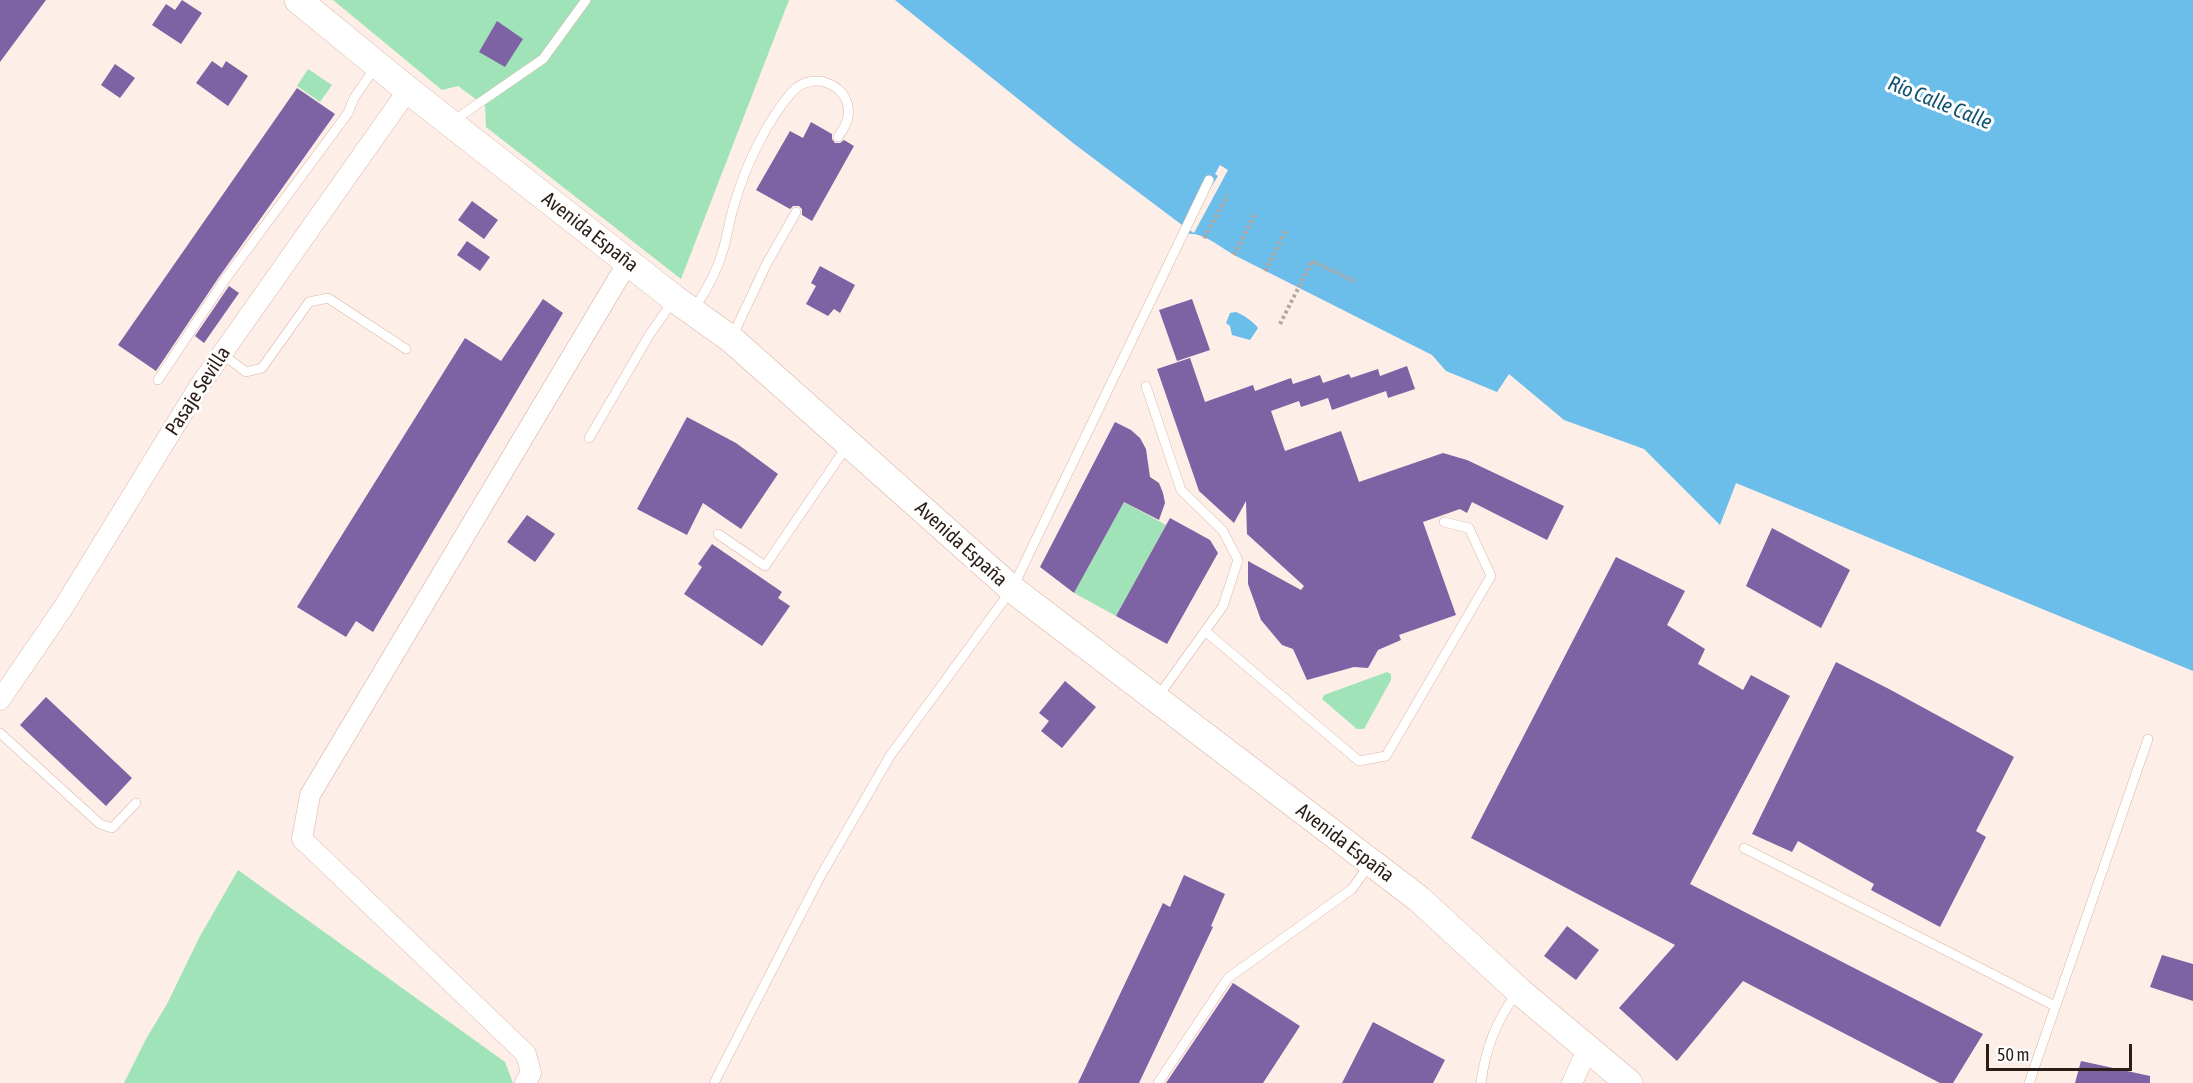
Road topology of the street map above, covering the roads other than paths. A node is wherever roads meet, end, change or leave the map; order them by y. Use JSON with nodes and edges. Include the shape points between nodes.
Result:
{"nodes":[{"id":1,"x":298,"y":0,"type":"edge"},
{"id":2,"x":586,"y":0,"type":"edge"},
{"id":3,"x":377,"y":64,"type":"junction"},
{"id":4,"x":408,"y":90,"type":"junction"},
{"id":5,"x":451,"y":122,"type":"junction"},
{"id":6,"x":838,"y":137,"type":"dead end"},
{"id":7,"x":1209,"y":180,"type":"dead end"},
{"id":8,"x":796,"y":212,"type":"dead end"},
{"id":9,"x":628,"y":262,"type":"junction"},
{"id":10,"x":684,"y":305,"type":"junction"},
{"id":11,"x":731,"y":339,"type":"junction"},
{"id":12,"x":406,"y":349,"type":"dead end"},
{"id":13,"x":222,"y":354,"type":"junction"},
{"id":14,"x":158,"y":380,"type":"dead end"},
{"id":15,"x":1146,"y":386,"type":"dead end"},
{"id":16,"x":588,"y":438,"type":"dead end"},
{"id":17,"x":848,"y":444,"type":"junction"},
{"id":18,"x":1444,"y":522,"type":"dead end"},
{"id":19,"x":718,"y":534,"type":"dead end"},
{"id":20,"x":1012,"y":589,"type":"junction"},
{"id":21,"x":1205,"y":631,"type":"junction"},
{"id":22,"x":0,"y":700,"type":"edge"},
{"id":23,"x":1156,"y":700,"type":"junction"},
{"id":24,"x":0,"y":733,"type":"edge"},
{"id":25,"x":2148,"y":740,"type":"dead end"},
{"id":26,"x":136,"y":803,"type":"dead end"},
{"id":27,"x":1744,"y":848,"type":"dead end"},
{"id":28,"x":1371,"y":863,"type":"junction"},
{"id":29,"x":1519,"y":991,"type":"junction"},
{"id":30,"x":2055,"y":1006,"type":"junction"},
{"id":31,"x":1587,"y":1050,"type":"junction"},
{"id":32,"x":525,"y":1083,"type":"edge"},
{"id":33,"x":714,"y":1083,"type":"edge"},
{"id":34,"x":1158,"y":1083,"type":"edge"},
{"id":35,"x":1481,"y":1083,"type":"edge"},
{"id":36,"x":1572,"y":1083,"type":"edge"},
{"id":37,"x":1629,"y":1083,"type":"edge"},
{"id":38,"x":2029,"y":1083,"type":"edge"}],
"edges":[{"from":1,"to":3,"type":"main road","name":"Avenida España"},
{"from":2,"to":5,"type":"lane","via":[[543,59]]},
{"from":3,"to":4,"type":"main road","name":"Avenida España"},
{"from":3,"to":14,"type":"lane","via":[[348,113]]},
{"from":4,"to":5,"type":"main road","name":"Avenida España"},
{"from":4,"to":13,"type":"street","name":"Pasaje Sevilla"},
{"from":5,"to":9,"type":"main road","name":"Avenida España"},
{"from":6,"to":10,"type":"lane","via":[[849,114],[848,104],[837,88],[819,80],[792,91],[753,156],[735,200],[719,263],[705,292]]},
{"from":7,"to":20,"type":"lane"},
{"from":8,"to":11,"type":"lane"},
{"from":9,"to":10,"type":"main road","name":"Avenida España"},
{"from":9,"to":32,"type":"street","via":[[310,795],[302,839],[526,1054],[531,1073]]},
{"from":10,"to":11,"type":"main road","name":"Avenida España"},
{"from":10,"to":16,"type":"lane","via":[[650,334]]},
{"from":11,"to":17,"type":"main road","name":"Avenida España"},
{"from":12,"to":13,"type":"lane","via":[[328,298],[309,303],[262,369],[246,372]]},
{"from":13,"to":22,"type":"street","name":"Pasaje Sevilla","via":[[63,608]]},
{"from":15,"to":21,"type":"lane","via":[[1181,490],[1223,531],[1238,560],[1223,606]]},
{"from":17,"to":19,"type":"lane","via":[[765,566]]},
{"from":17,"to":20,"type":"main road","name":"Avenida España"},
{"from":18,"to":21,"type":"lane","via":[[1469,528],[1491,576],[1386,756],[1359,761]]},
{"from":20,"to":23,"type":"main road","name":"Avenida España"},
{"from":20,"to":33,"type":"lane","via":[[890,756],[820,877]]},
{"from":21,"to":23,"type":"lane"},
{"from":23,"to":28,"type":"main road","name":"Avenida España"},
{"from":24,"to":26,"type":"lane","via":[[100,824],[112,828]]},
{"from":25,"to":30,"type":"lane"},
{"from":27,"to":30,"type":"lane"},
{"from":28,"to":29,"type":"main road","name":"Avenida España","via":[[1419,899]]},
{"from":28,"to":34,"type":"lane","via":[[1352,889],[1228,978]]},
{"from":29,"to":31,"type":"main road","name":"Avenida España"},
{"from":29,"to":35,"type":"lane","via":[[1492,1036]]},
{"from":30,"to":38,"type":"lane"},
{"from":31,"to":36,"type":"street"},
{"from":31,"to":37,"type":"main road","name":"Avenida España"}]}
